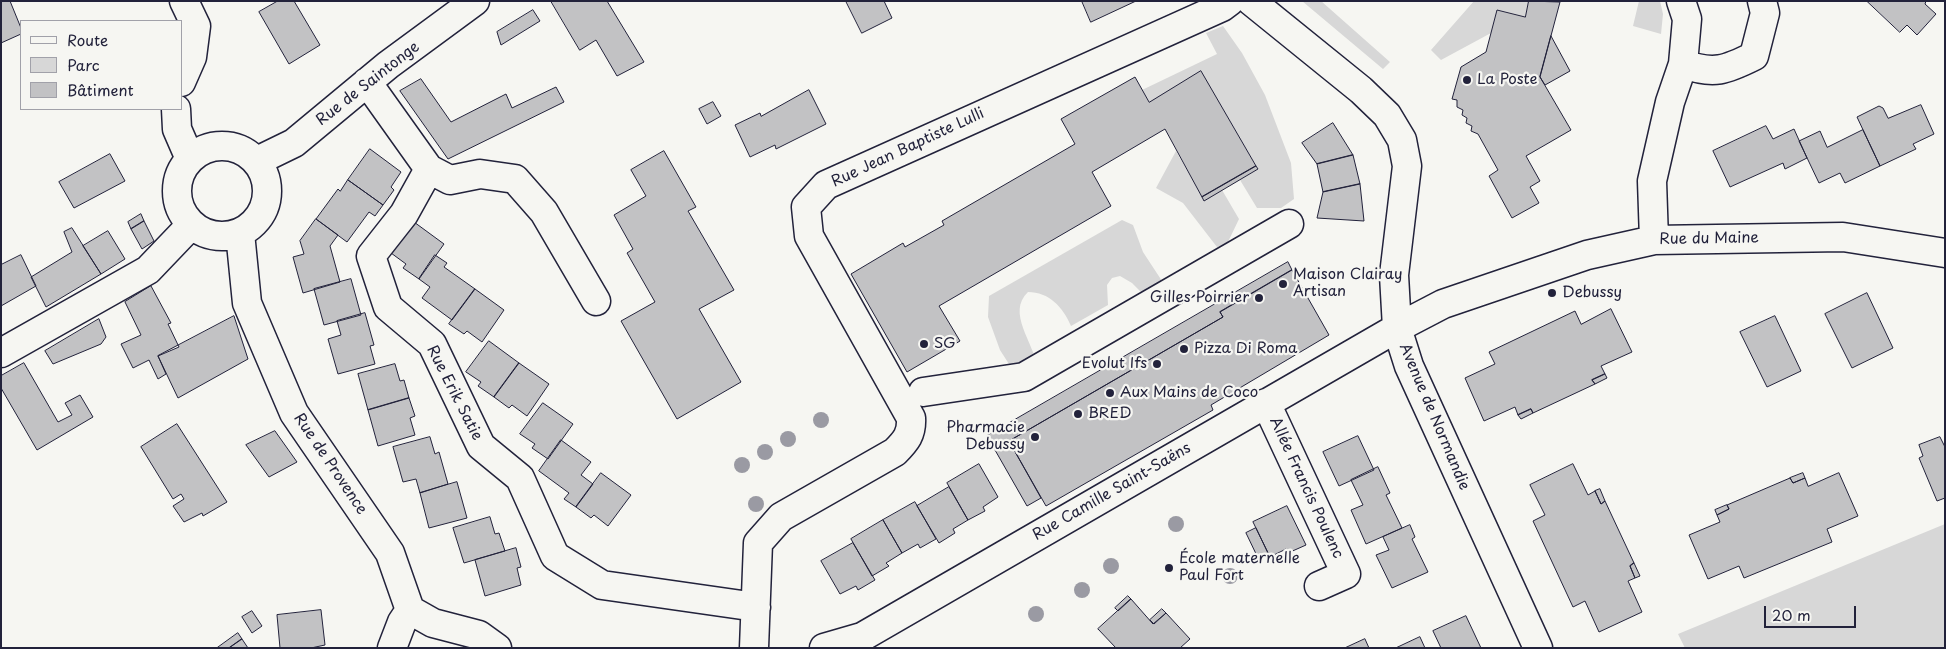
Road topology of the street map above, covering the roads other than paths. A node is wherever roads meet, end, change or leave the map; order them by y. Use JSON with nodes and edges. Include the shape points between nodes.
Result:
{"nodes":[{"id":1,"x":184,"y":1,"type":"edge"},
{"id":2,"x":476,"y":1,"type":"edge"},
{"id":3,"x":1230,"y":1,"type":"edge"},
{"id":4,"x":1251,"y":1,"type":"edge"},
{"id":5,"x":1762,"y":1,"type":"edge"},
{"id":6,"x":1686,"y":7,"type":"edge"},
{"id":7,"x":1683,"y":64,"type":"junction"},
{"id":8,"x":182,"y":80,"type":"edge"},
{"id":9,"x":367,"y":82,"type":"junction"},
{"id":10,"x":176,"y":110,"type":"edge"},
{"id":11,"x":190,"y":159,"type":"junction"},
{"id":12,"x":257,"y":162,"type":"junction"},
{"id":13,"x":429,"y":169,"type":"junction"},
{"id":14,"x":1289,"y":224,"type":"dead end"},
{"id":15,"x":191,"y":225,"type":"junction"},
{"id":16,"x":240,"y":233,"type":"junction"},
{"id":17,"x":1654,"y":240,"type":"junction"},
{"id":18,"x":1945,"y":253,"type":"edge"},
{"id":19,"x":596,"y":301,"type":"dead end"},
{"id":20,"x":1397,"y":328,"type":"junction"},
{"id":21,"x":1,"y":354,"type":"edge"},
{"id":22,"x":923,"y":392,"type":"dead end"},
{"id":23,"x":1266,"y":403,"type":"junction"},
{"id":24,"x":1318,"y":586,"type":"dead end"},
{"id":25,"x":756,"y":607,"type":"junction"},
{"id":26,"x":410,"y":610,"type":"junction"},
{"id":27,"x":462,"y":640,"type":"edge"},
{"id":28,"x":855,"y":644,"type":"edge"},
{"id":29,"x":392,"y":648,"type":"edge"},
{"id":30,"x":497,"y":648,"type":"edge"},
{"id":31,"x":754,"y":648,"type":"edge"},
{"id":32,"x":824,"y":648,"type":"edge"},
{"id":33,"x":1538,"y":648,"type":"edge"}],
"edges":[{"from":1,"to":8,"type":"street","via":[[196,26],[192,57]]},
{"from":2,"to":9,"type":"street","name":"Rue de Saintonge"},
{"from":3,"to":25,"type":"street","name":"Rue Jean Baptiste Lulli","via":[[826,185],[806,207],[809,236],[911,418],[912,430],[907,441],[895,452],[780,517],[758,543]]},
{"from":4,"to":20,"type":"street","name":"Avenue de Normandie","via":[[1361,90],[1387,115],[1402,140],[1407,166],[1394,275]]},
{"from":5,"to":7,"type":"street","via":[[1765,13],[1754,56],[1727,69],[1704,71]]},
{"from":6,"to":7,"type":"street"},
{"from":7,"to":17,"type":"street","via":[[1670,102],[1652,181]]},
{"from":9,"to":12,"type":"street","name":"Rue de Saintonge","via":[[294,143]]},
{"from":9,"to":13,"type":"street"},
{"from":10,"to":11,"type":"street","via":[[177,129]]},
{"from":11,"to":12,"type":"street","via":[[202,150],[232,146]]},
{"from":11,"to":15,"type":"street","via":[[181,171],[177,200]]},
{"from":12,"to":16,"type":"street","via":[[265,174],[267,202],[262,215]]},
{"from":13,"to":19,"type":"street","via":[[450,180],[480,174],[515,179],[544,212]]},
{"from":13,"to":25,"type":"street","name":"Rue Erik Satie","via":[[404,214],[370,256],[388,307],[432,344],[481,446],[520,478],[555,556],[602,585]]},
{"from":14,"to":22,"type":"street","via":[[1024,377]]},
{"from":15,"to":16,"type":"street","via":[[214,236],[228,237]]},
{"from":15,"to":21,"type":"street","via":[[148,270]]},
{"from":16,"to":26,"type":"street","name":"Rue de Provence","via":[[247,303],[294,413],[390,553]]},
{"from":17,"to":18,"type":"street","name":"Rue du Maine","via":[[1843,237]]},
{"from":17,"to":20,"type":"street","name":"Rue du Maine","via":[[1586,255],[1444,304]]},
{"from":20,"to":23,"type":"street","name":"Rue Camille Saint-Saëns"},
{"from":20,"to":33,"type":"street","name":"Avenue de Normandie","via":[[1409,366]]},
{"from":23,"to":24,"type":"street","name":"Allée Francis Poulenc","via":[[1346,574]]},
{"from":23,"to":28,"type":"street","name":"Rue Camille Saint-Saëns"},
{"from":25,"to":31,"type":"street"},
{"from":26,"to":27,"type":"street"},
{"from":26,"to":29,"type":"street"},
{"from":27,"to":30,"type":"street","via":[[479,635]]},
{"from":28,"to":32,"type":"street","name":"Rue Camille Saint-Saëns"}]}
